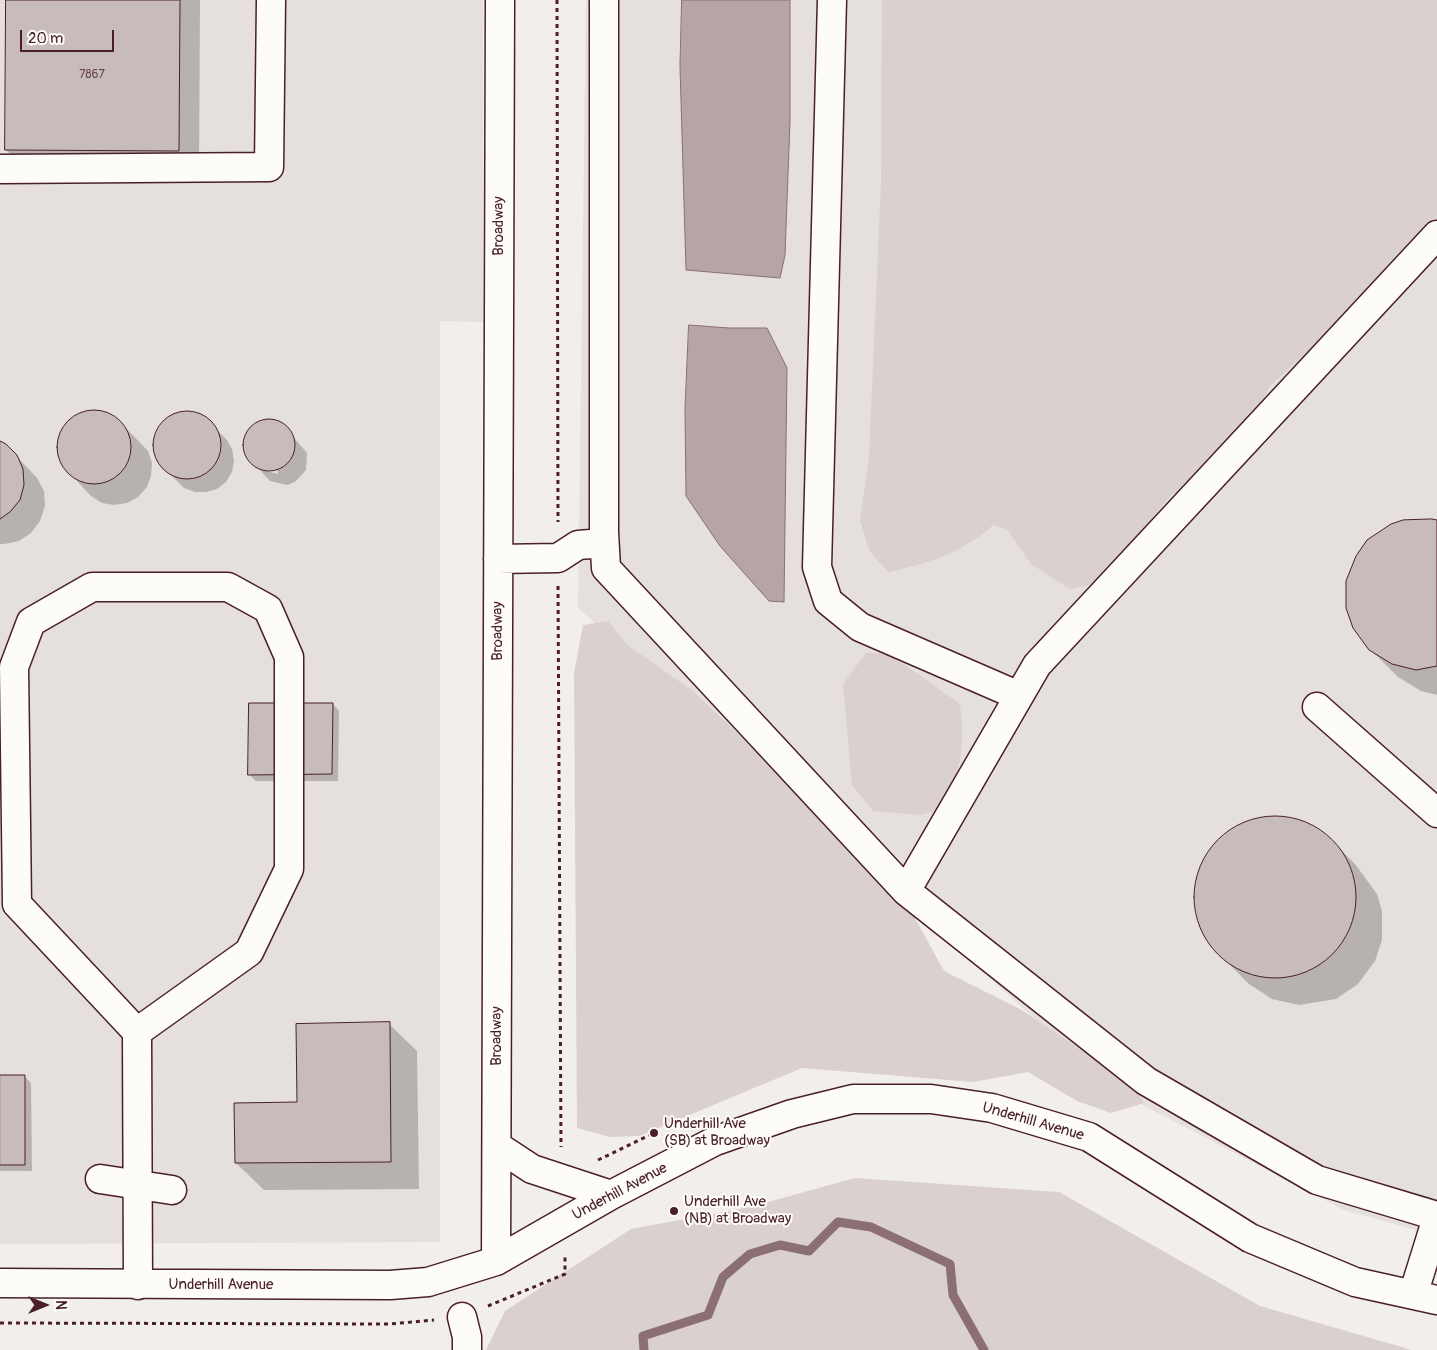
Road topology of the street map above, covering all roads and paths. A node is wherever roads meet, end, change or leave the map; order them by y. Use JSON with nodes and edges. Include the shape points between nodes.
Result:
{"nodes":[{"id":1,"x":271,"y":0,"type":"edge"},
{"id":2,"x":500,"y":0,"type":"edge"},
{"id":3,"x":604,"y":0,"type":"edge"},
{"id":4,"x":832,"y":0,"type":"edge"},
{"id":5,"x":0,"y":169,"type":"edge"},
{"id":6,"x":1437,"y":235,"type":"edge"},
{"id":7,"x":604,"y":543,"type":"junction"},
{"id":8,"x":498,"y":559,"type":"junction"},
{"id":9,"x":1020,"y":696,"type":"junction"},
{"id":10,"x":1317,"y":707,"type":"dead end"},
{"id":11,"x":1437,"y":813,"type":"edge"},
{"id":12,"x":906,"y":892,"type":"junction"},
{"id":13,"x":137,"y":1032,"type":"junction"},
{"id":14,"x":654,"y":1133,"type":"dead end"},
{"id":15,"x":498,"y":1146,"type":"junction"},
{"id":16,"x":592,"y":1163,"type":"dead end"},
{"id":17,"x":100,"y":1179,"type":"dead end"},
{"id":18,"x":138,"y":1185,"type":"junction"},
{"id":19,"x":172,"y":1190,"type":"dead end"},
{"id":20,"x":611,"y":1195,"type":"junction"},
{"id":21,"x":1437,"y":1217,"type":"edge"},
{"id":22,"x":496,"y":1261,"type":"junction"},
{"id":23,"x":0,"y":1283,"type":"edge"},
{"id":24,"x":138,"y":1285,"type":"junction"},
{"id":25,"x":1425,"y":1298,"type":"edge"},
{"id":26,"x":462,"y":1317,"type":"dead end"},
{"id":27,"x":467,"y":1350,"type":"edge"}],
"edges":[{"from":1,"to":5,"type":"street","via":[[269,168]]},
{"from":2,"to":8,"type":"street","name":"Broadway"},
{"from":3,"to":7,"type":"street"},
{"from":4,"to":9,"type":"street","via":[[817,566],[828,601],[860,627]]},
{"from":6,"to":9,"type":"street","via":[[1037,665]]},
{"from":7,"to":8,"type":"street","via":[[578,545],[558,558]]},
{"from":7,"to":12,"type":"street","via":[[606,568]]},
{"from":8,"to":15,"type":"street","name":"Broadway"},
{"from":9,"to":12,"type":"street"},
{"from":10,"to":11,"type":"street"},
{"from":12,"to":21,"type":"street","via":[[1146,1081],[1317,1180]]},
{"from":13,"to":13,"type":"street","via":[[17,904],[14,667],[31,622],[92,587],[228,587],[268,609],[289,657],[289,869],[249,952]]},
{"from":13,"to":18,"type":"street"},
{"from":14,"to":16,"type":"path"},
{"from":15,"to":20,"type":"street","via":[[532,1169]]},
{"from":15,"to":22,"type":"street","name":"Broadway"},
{"from":17,"to":18,"type":"street"},
{"from":18,"to":19,"type":"street"},
{"from":18,"to":24,"type":"street"},
{"from":20,"to":22,"type":"street","name":"Underhill Avenue"},
{"from":20,"to":25,"type":"street","name":"Underhill Avenue","via":[[715,1141],[792,1114],[853,1099],[931,1099],[992,1108],[1089,1137],[1250,1238],[1355,1282]]},
{"from":21,"to":25,"type":"street"},
{"from":22,"to":24,"type":"street","name":"Underhill Avenue","via":[[428,1282],[390,1285]]},
{"from":23,"to":24,"type":"street","name":"Underhill Avenue"},
{"from":26,"to":27,"type":"street"}]}
